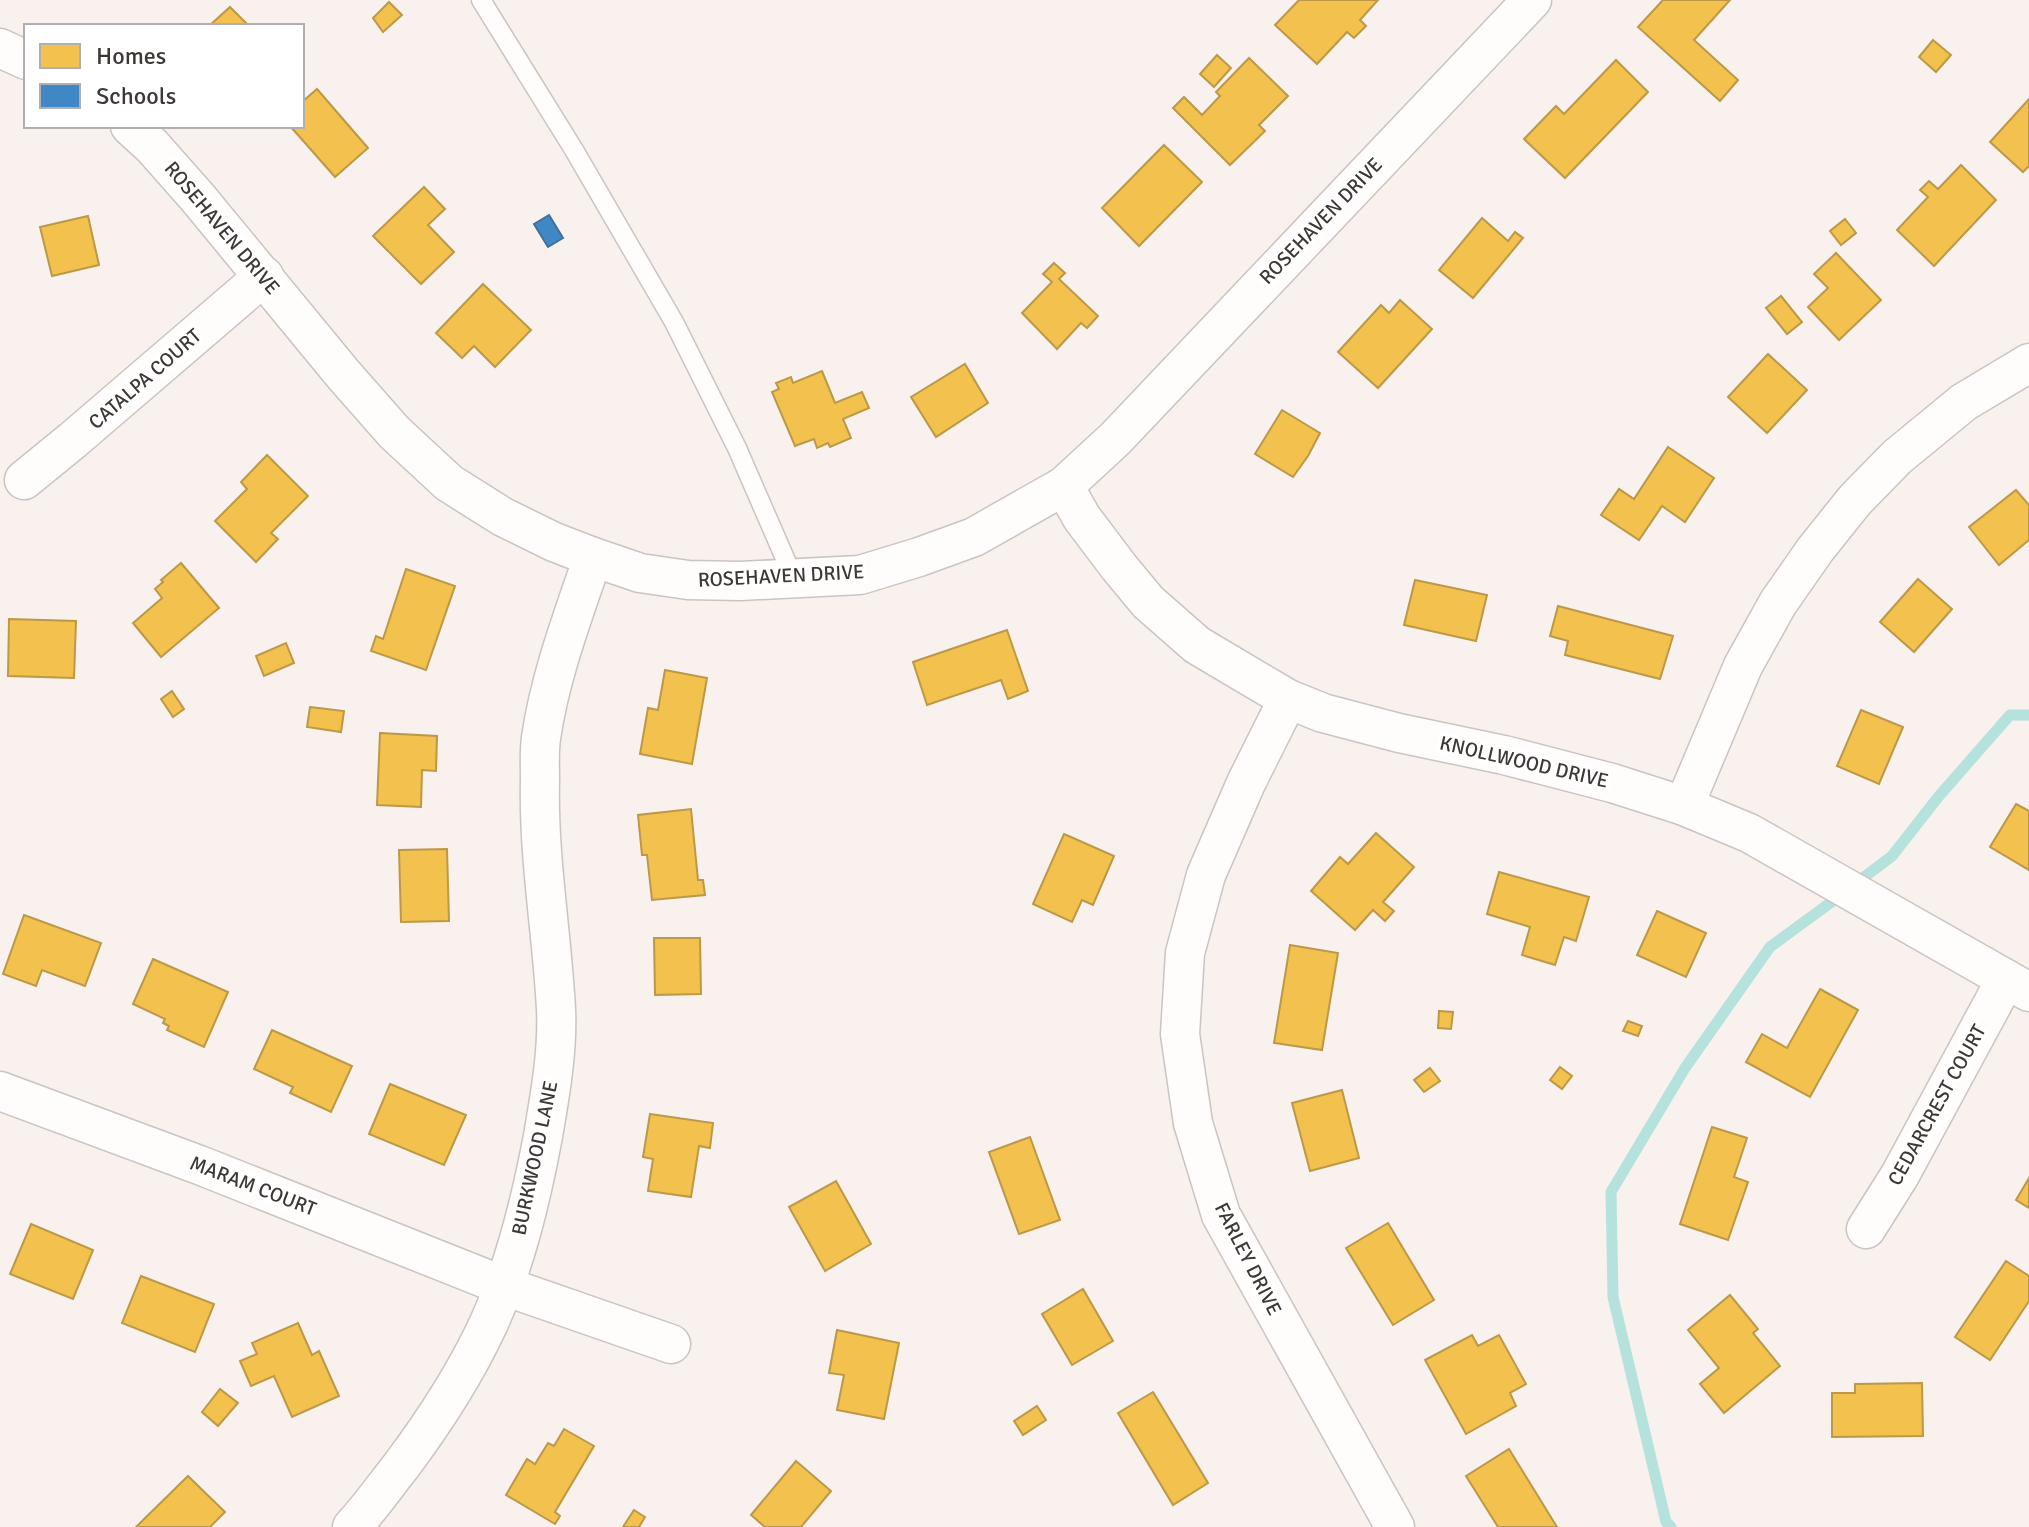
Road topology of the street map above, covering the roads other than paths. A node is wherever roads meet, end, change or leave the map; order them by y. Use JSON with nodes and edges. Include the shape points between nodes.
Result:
{"nodes":[{"id":1,"x":481,"y":0,"type":"edge"},
{"id":2,"x":1532,"y":0,"type":"edge"},
{"id":3,"x":0,"y":48,"type":"edge"},
{"id":4,"x":24,"y":59,"type":"edge"},
{"id":5,"x":132,"y":128,"type":"edge"},
{"id":6,"x":264,"y":276,"type":"junction"},
{"id":7,"x":2029,"y":363,"type":"edge"},
{"id":8,"x":24,"y":480,"type":"dead end"},
{"id":9,"x":1064,"y":486,"type":"junction"},
{"id":10,"x":593,"y":557,"type":"junction"},
{"id":11,"x":794,"y":579,"type":"junction"},
{"id":12,"x":1288,"y":699,"type":"junction"},
{"id":13,"x":1684,"y":806,"type":"junction"},
{"id":14,"x":2018,"y":986,"type":"edge"},
{"id":15,"x":0,"y":1091,"type":"edge"},
{"id":16,"x":1866,"y":1229,"type":"dead end"},
{"id":17,"x":504,"y":1286,"type":"junction"},
{"id":18,"x":671,"y":1344,"type":"dead end"},
{"id":19,"x":352,"y":1527,"type":"edge"},
{"id":20,"x":1395,"y":1527,"type":"edge"}],
"edges":[{"from":1,"to":11,"type":"lane","via":[[674,322]]},
{"from":2,"to":9,"type":"street","name":"ROSEHAVEN DRIVE","via":[[1115,439]]},
{"from":3,"to":4,"type":"street"},
{"from":5,"to":6,"type":"street","name":"ROSEHAVEN DRIVE"},
{"from":6,"to":8,"type":"street","name":"CATALPA COURT"},
{"from":6,"to":10,"type":"street","name":"ROSEHAVEN DRIVE","via":[[394,432],[449,483],[503,517]]},
{"from":7,"to":13,"type":"street","via":[[1964,402],[1897,457],[1815,550],[1743,666]]},
{"from":9,"to":11,"type":"street","name":"ROSEHAVEN DRIVE","via":[[974,537],[919,557],[860,575]]},
{"from":9,"to":12,"type":"street","name":"KNOLLWOOD DRIVE","via":[[1082,518],[1148,602],[1197,645]]},
{"from":10,"to":11,"type":"street","name":"ROSEHAVEN DRIVE","via":[[640,573],[688,580]]},
{"from":10,"to":17,"type":"street","name":"BURKWOOD LANE","via":[[553,683],[541,740],[539,826],[556,1013],[551,1089],[535,1175]]},
{"from":12,"to":13,"type":"street","name":"KNOLLWOOD DRIVE","via":[[1323,713],[1504,755]]},
{"from":12,"to":20,"type":"street","name":"FARLEY DRIVE","via":[[1206,875],[1185,953],[1180,1034],[1193,1123],[1221,1215]]},
{"from":13,"to":14,"type":"street","name":"KNOLLWOOD DRIVE","via":[[1749,833]]},
{"from":14,"to":16,"type":"street","name":"CEDARCREST COURT"},
{"from":15,"to":17,"type":"street","name":"MARAM COURT"},
{"from":17,"to":18,"type":"street","name":"MARAM COURT"},
{"from":17,"to":19,"type":"street","name":"BURKWOOD LANE","via":[[452,1392]]}]}
